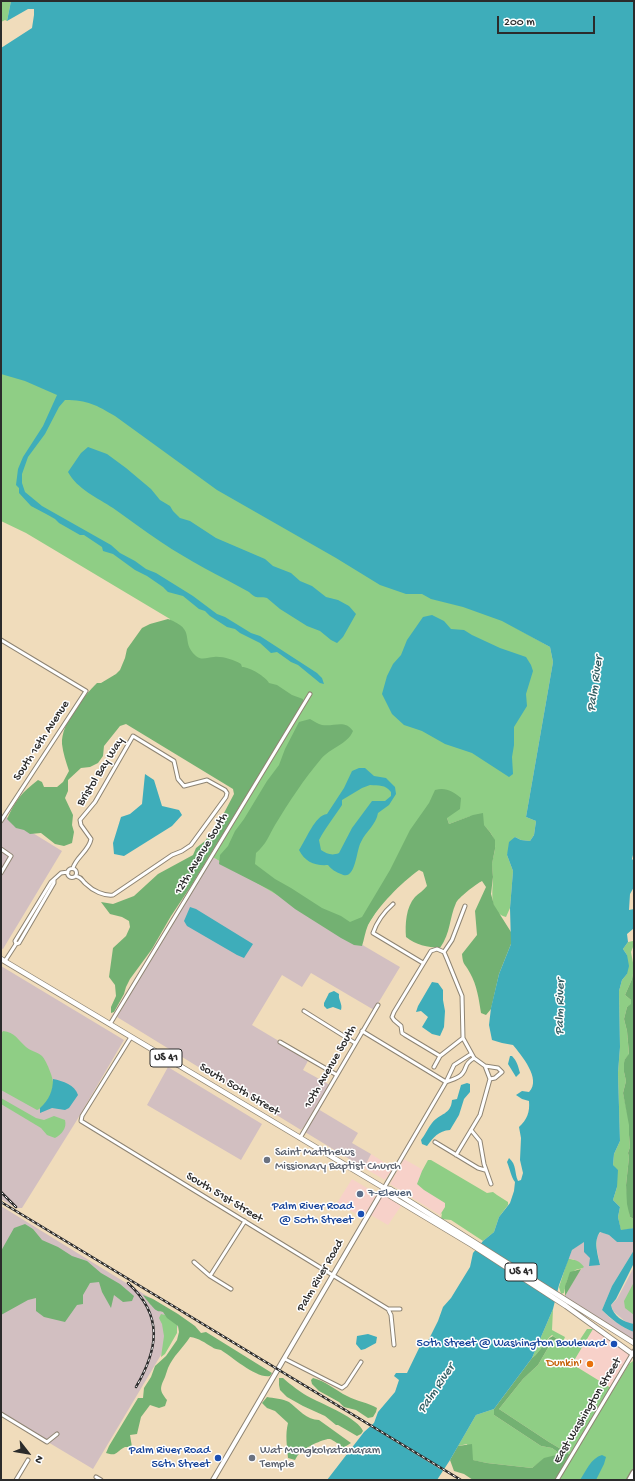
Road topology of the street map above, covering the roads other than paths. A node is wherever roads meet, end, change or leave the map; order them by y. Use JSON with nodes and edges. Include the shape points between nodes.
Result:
{"nodes":[{"id":1,"x":1,"y":640,"type":"edge"},
{"id":2,"x":310,"y":694,"type":"dead end"},
{"id":3,"x":1,"y":821,"type":"edge"},
{"id":4,"x":1,"y":849,"type":"edge"},
{"id":5,"x":73,"y":868,"type":"junction"},
{"id":6,"x":68,"y":872,"type":"junction"},
{"id":7,"x":1,"y":873,"type":"edge"},
{"id":8,"x":76,"y":876,"type":"junction"},
{"id":9,"x":393,"y":904,"type":"dead end"},
{"id":10,"x":465,"y":906,"type":"dead end"},
{"id":11,"x":444,"y":952,"type":"junction"},
{"id":12,"x":3,"y":960,"type":"edge"},
{"id":13,"x":423,"y":963,"type":"junction"},
{"id":14,"x":378,"y":1005,"type":"dead end"},
{"id":15,"x":304,"y":1011,"type":"dead end"},
{"id":16,"x":110,"y":1024,"type":"junction"},
{"id":17,"x":362,"y":1031,"type":"junction"},
{"id":18,"x":131,"y":1037,"type":"junction"},
{"id":19,"x":463,"y":1038,"type":"junction"},
{"id":20,"x":280,"y":1042,"type":"dead end"},
{"id":21,"x":355,"y":1044,"type":"junction"},
{"id":22,"x":471,"y":1054,"type":"junction"},
{"id":23,"x":440,"y":1056,"type":"junction"},
{"id":24,"x":474,"y":1058,"type":"junction"},
{"id":25,"x":461,"y":1062,"type":"junction"},
{"id":26,"x":434,"y":1066,"type":"dead end"},
{"id":27,"x":465,"y":1066,"type":"junction"},
{"id":28,"x":485,"y":1066,"type":"junction"},
{"id":29,"x":337,"y":1075,"type":"junction"},
{"id":30,"x":490,"y":1079,"type":"junction"},
{"id":31,"x":446,"y":1082,"type":"junction"},
{"id":32,"x":471,"y":1130,"type":"junction"},
{"id":33,"x":300,"y":1138,"type":"junction"},
{"id":34,"x":435,"y":1142,"type":"dead end"},
{"id":35,"x":456,"y":1155,"type":"junction"},
{"id":36,"x":485,"y":1170,"type":"junction"},
{"id":37,"x":491,"y":1184,"type":"dead end"},
{"id":38,"x":384,"y":1188,"type":"junction"},
{"id":39,"x":245,"y":1221,"type":"junction"},
{"id":40,"x":194,"y":1262,"type":"dead end"},
{"id":41,"x":333,"y":1275,"type":"junction"},
{"id":42,"x":210,"y":1276,"type":"junction"},
{"id":43,"x":232,"y":1289,"type":"dead end"},
{"id":44,"x":567,"y":1304,"type":"junction"},
{"id":45,"x":388,"y":1309,"type":"junction"},
{"id":46,"x":400,"y":1309,"type":"dead end"},
{"id":47,"x":634,"y":1344,"type":"edge"},
{"id":48,"x":394,"y":1345,"type":"dead end"},
{"id":49,"x":633,"y":1353,"type":"edge"},
{"id":50,"x":284,"y":1359,"type":"junction"},
{"id":51,"x":361,"y":1362,"type":"dead end"},
{"id":52,"x":1,"y":1414,"type":"edge"},
{"id":53,"x":57,"y":1434,"type":"dead end"},
{"id":54,"x":28,"y":1460,"type":"dead end"},
{"id":55,"x":634,"y":1472,"type":"edge"},
{"id":56,"x":96,"y":1477,"type":"dead end"},
{"id":57,"x":16,"y":1480,"type":"edge"},
{"id":58,"x":101,"y":1480,"type":"edge"},
{"id":59,"x":213,"y":1480,"type":"edge"},
{"id":60,"x":557,"y":1480,"type":"edge"},
{"id":61,"x":630,"y":1480,"type":"edge"}],
"edges":[{"from":1,"to":3,"type":"street","name":"South 16th Avenue","via":[[86,690]]},
{"from":2,"to":16,"type":"street","name":"12th Avenue South"},
{"from":4,"to":7,"type":"street","via":[[10,856]]},
{"from":5,"to":6,"type":"street"},
{"from":5,"to":8,"type":"street","via":[[77,871]]},
{"from":5,"to":8,"type":"street","name":"Bristol Bay Way","via":[[91,839],[80,820],[95,802],[134,736],[174,761],[178,779],[184,786],[207,780],[227,793],[191,846],[172,855],[113,895],[105,896]]},
{"from":6,"to":8,"type":"street","via":[[71,877]]},
{"from":6,"to":12,"type":"street","via":[[61,873],[54,880],[19,943]]},
{"from":9,"to":13,"type":"street","via":[[375,926],[373,933]]},
{"from":10,"to":11,"type":"street","via":[[452,940]]},
{"from":11,"to":13,"type":"street","via":[[433,949]]},
{"from":11,"to":19,"type":"street","via":[[462,996]]},
{"from":12,"to":16,"type":"main road","name":"South 50th Street","number":"US 41"},
{"from":13,"to":23,"type":"street","via":[[392,1017],[401,1026],[404,1035]]},
{"from":14,"to":17,"type":"street","name":"10th Avenue South"},
{"from":15,"to":21,"type":"street"},
{"from":16,"to":18,"type":"main road","name":"South 50th Street","number":"US 41"},
{"from":17,"to":21,"type":"street","name":"10th Avenue South"},
{"from":17,"to":31,"type":"street"},
{"from":18,"to":33,"type":"main road","name":"South 50th Street","number":"US 41"},
{"from":18,"to":39,"type":"street","name":"South 51st Street","via":[[81,1121]]},
{"from":19,"to":22,"type":"street"},
{"from":19,"to":23,"type":"street"},
{"from":20,"to":29,"type":"street"},
{"from":21,"to":29,"type":"street","name":"10th Avenue South"},
{"from":22,"to":24,"type":"street"},
{"from":22,"to":25,"type":"street","name":"Palm River Road"},
{"from":23,"to":26,"type":"street"},
{"from":24,"to":27,"type":"street"},
{"from":24,"to":28,"type":"street"},
{"from":25,"to":27,"type":"street"},
{"from":25,"to":31,"type":"street","name":"Palm River Road","via":[[452,1068]]},
{"from":27,"to":31,"type":"street","via":[[460,1076]]},
{"from":28,"to":30,"type":"street"},
{"from":28,"to":30,"type":"street","via":[[498,1068],[502,1072]]},
{"from":29,"to":33,"type":"street","name":"10th Avenue South"},
{"from":30,"to":32,"type":"street","via":[[482,1109]]},
{"from":31,"to":38,"type":"street","name":"Palm River Road"},
{"from":32,"to":35,"type":"street"},
{"from":32,"to":36,"type":"street","via":[[480,1141]]},
{"from":33,"to":38,"type":"main road","name":"South 50th Street","number":"US 41"},
{"from":34,"to":35,"type":"street"},
{"from":35,"to":36,"type":"street"},
{"from":36,"to":37,"type":"street"},
{"from":38,"to":41,"type":"street","name":"Palm River Road"},
{"from":38,"to":44,"type":"main road","name":"South 50th Street","number":"US 41","via":[[387,1194],[473,1244]]},
{"from":39,"to":41,"type":"street","name":"South 51st Street"},
{"from":39,"to":42,"type":"street"},
{"from":40,"to":42,"type":"street"},
{"from":41,"to":45,"type":"street","name":"South 51st Street"},
{"from":41,"to":50,"type":"street","name":"Palm River Road"},
{"from":42,"to":43,"type":"street"},
{"from":44,"to":47,"type":"main road","name":"South 50th Street","number":"US 41"},
{"from":44,"to":49,"type":"main road","name":"South 50th Street","number":"US 41"},
{"from":45,"to":46,"type":"street"},
{"from":45,"to":48,"type":"street"},
{"from":49,"to":60,"type":"street","name":"East Washington Street"},
{"from":50,"to":51,"type":"street","via":[[342,1388]]},
{"from":50,"to":59,"type":"street","name":"Palm River Road"},
{"from":52,"to":53,"type":"street","via":[[47,1442]]},
{"from":54,"to":57,"type":"street"},
{"from":55,"to":61,"type":"highway"},
{"from":56,"to":58,"type":"street"}]}
